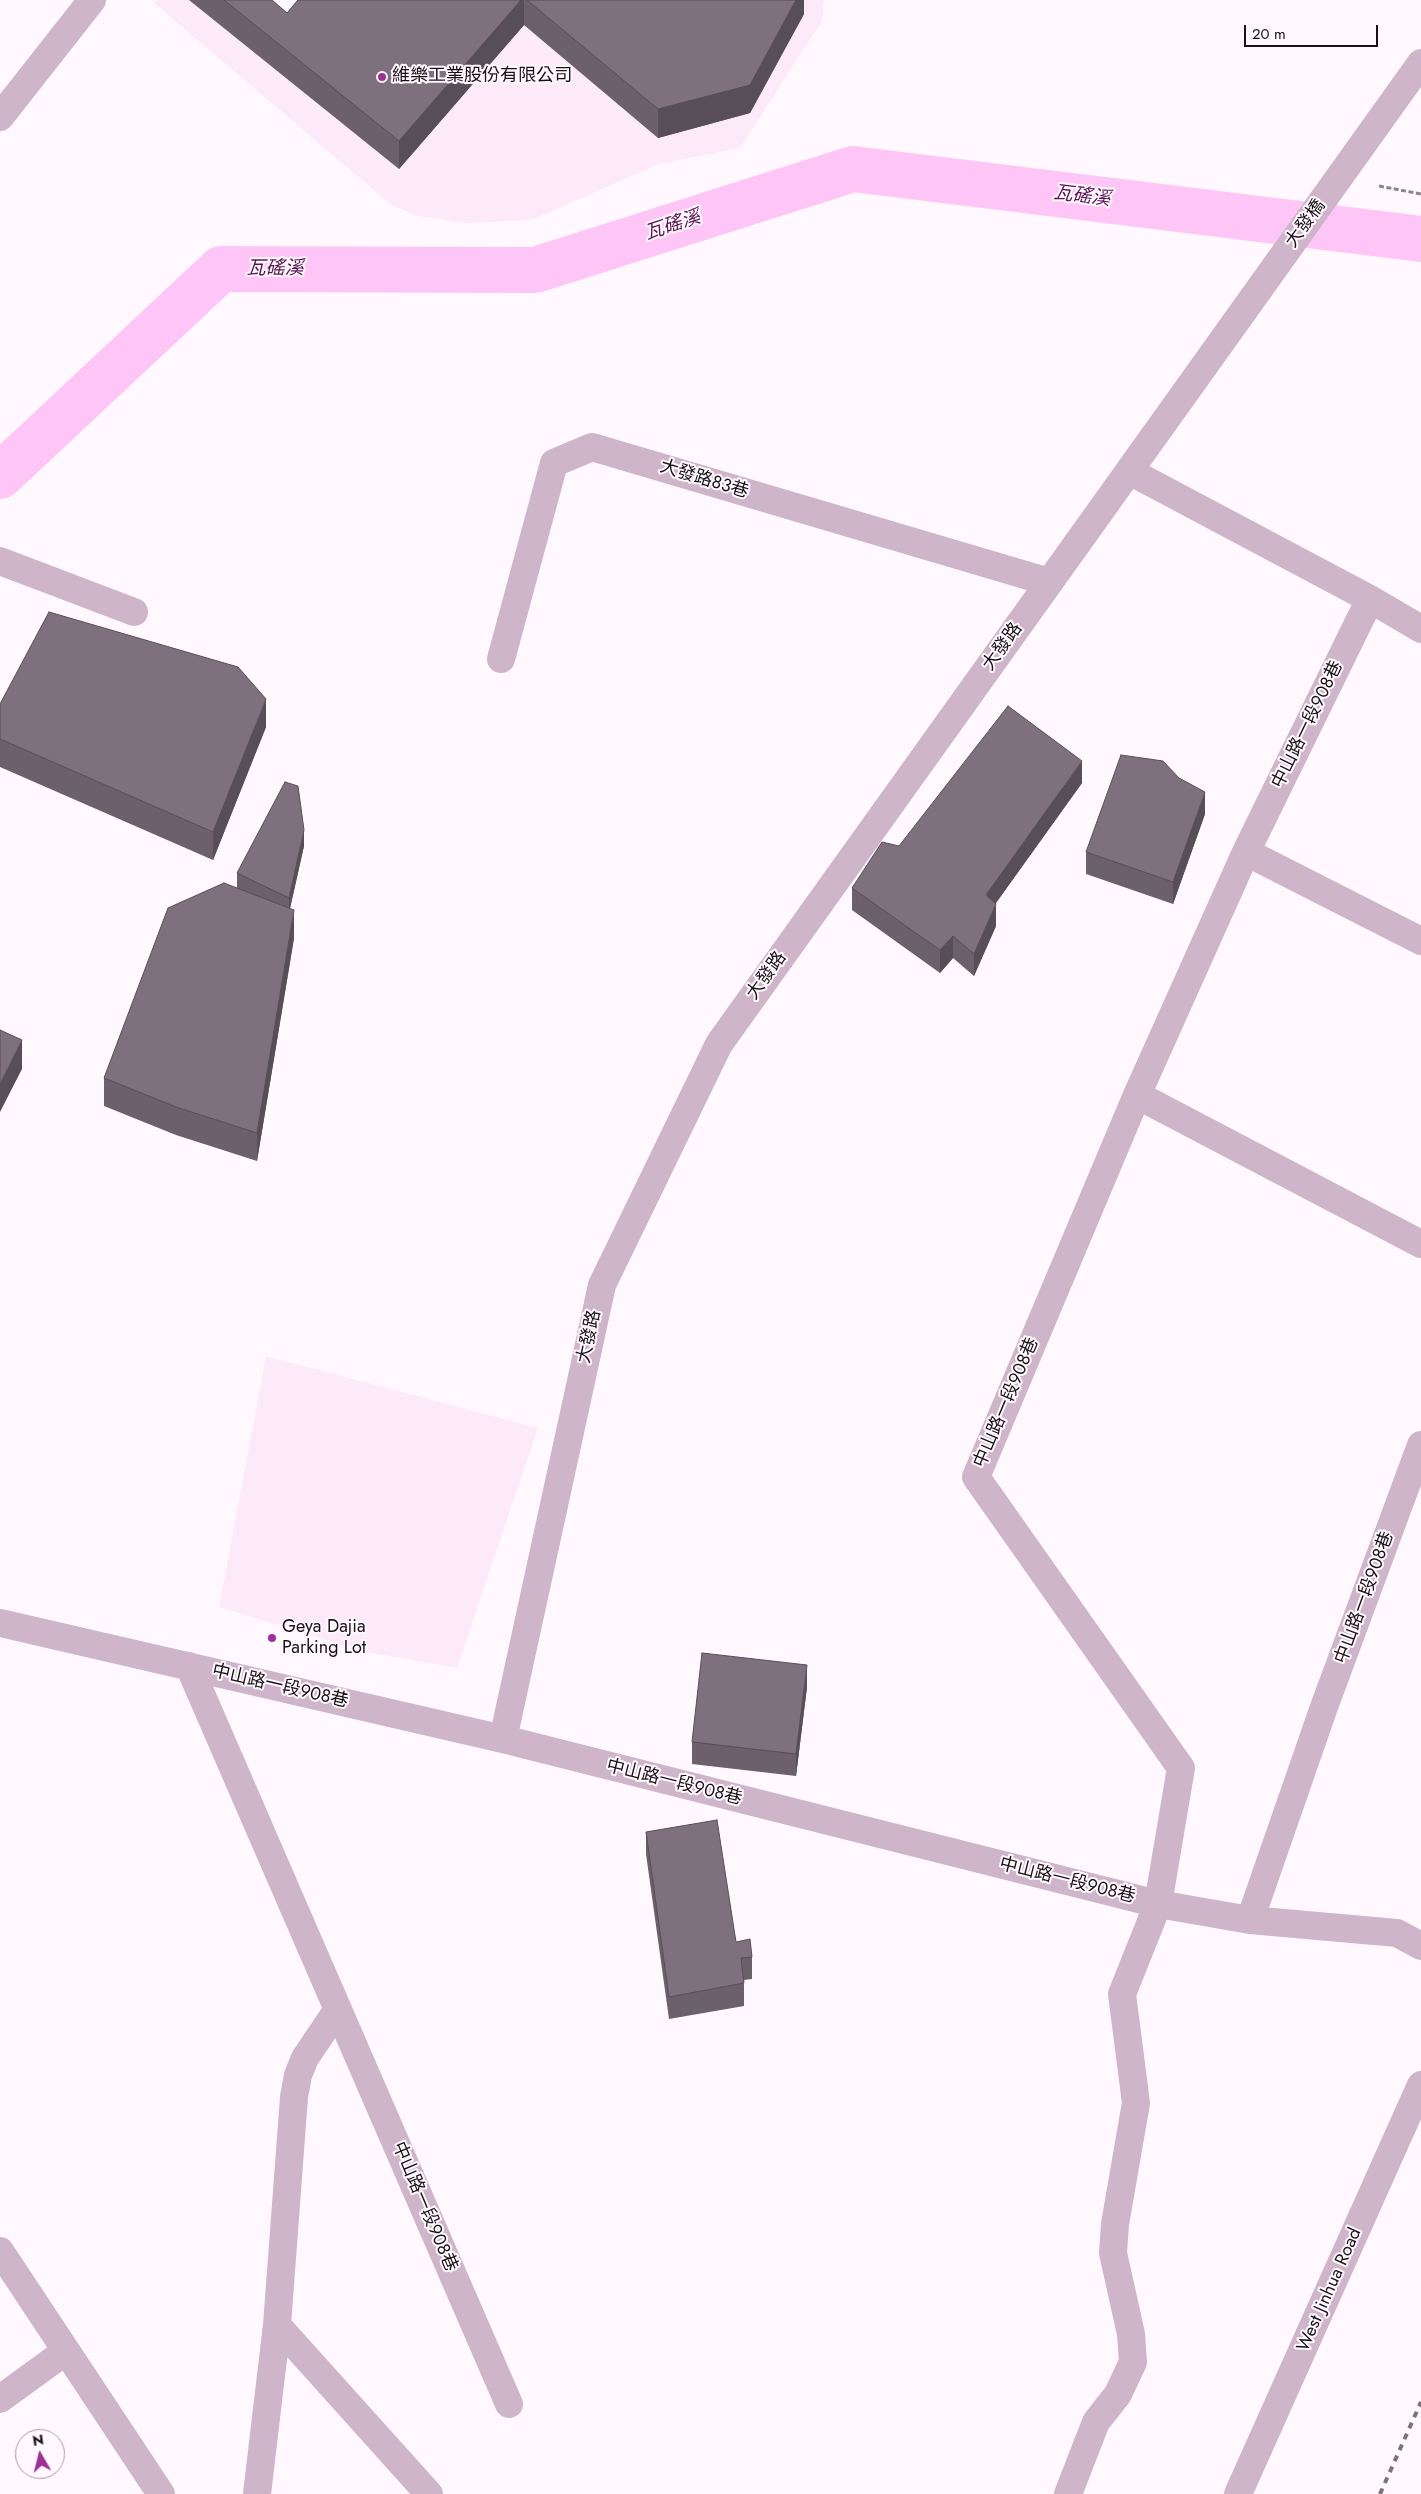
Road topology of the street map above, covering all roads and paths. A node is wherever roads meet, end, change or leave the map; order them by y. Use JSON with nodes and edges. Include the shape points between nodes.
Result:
{"nodes":[{"id":1,"x":92,"y":0,"type":"edge"},
{"id":2,"x":1421,"y":62,"type":"edge"},
{"id":3,"x":0,"y":117,"type":"edge"},
{"id":4,"x":1243,"y":313,"type":"joint"},
{"id":5,"x":1129,"y":471,"type":"junction"},
{"id":6,"x":0,"y":561,"type":"edge"},
{"id":7,"x":1049,"y":582,"type":"junction"},
{"id":8,"x":1370,"y":598,"type":"junction"},
{"id":9,"x":134,"y":612,"type":"dead end"},
{"id":10,"x":1421,"y":629,"type":"edge"},
{"id":11,"x":501,"y":659,"type":"dead end"},
{"id":12,"x":1246,"y":852,"type":"junction"},
{"id":13,"x":1421,"y":941,"type":"edge"},
{"id":14,"x":1136,"y":1095,"type":"junction"},
{"id":15,"x":1421,"y":1244,"type":"edge"},
{"id":16,"x":1421,"y":1445,"type":"edge"},
{"id":17,"x":0,"y":1622,"type":"edge"},
{"id":18,"x":189,"y":1666,"type":"junction"},
{"id":19,"x":503,"y":1740,"type":"junction"},
{"id":20,"x":1158,"y":1904,"type":"junction"},
{"id":21,"x":1250,"y":1920,"type":"junction"},
{"id":22,"x":1421,"y":1946,"type":"edge"},
{"id":23,"x":338,"y":2010,"type":"junction"},
{"id":24,"x":1421,"y":2085,"type":"edge"},
{"id":25,"x":0,"y":2251,"type":"edge"},
{"id":26,"x":277,"y":2325,"type":"junction"},
{"id":27,"x":66,"y":2352,"type":"junction"},
{"id":28,"x":0,"y":2399,"type":"edge"},
{"id":29,"x":509,"y":2404,"type":"dead end"},
{"id":30,"x":161,"y":2494,"type":"edge"},
{"id":31,"x":257,"y":2494,"type":"edge"},
{"id":32,"x":429,"y":2494,"type":"edge"},
{"id":33,"x":1068,"y":2494,"type":"edge"},
{"id":34,"x":1238,"y":2494,"type":"edge"}],
"edges":[{"from":1,"to":3,"type":"street"},
{"from":2,"to":4,"type":"street","name":"大發橋"},
{"from":4,"to":5,"type":"street","name":"大發路"},
{"from":5,"to":7,"type":"street","name":"大發路"},
{"from":5,"to":8,"type":"street"},
{"from":6,"to":9,"type":"street"},
{"from":7,"to":11,"type":"street","name":"大發路83巷","via":[[592,447],[554,463]]},
{"from":7,"to":19,"type":"street","name":"大發路","via":[[719,1044],[606,1276]]},
{"from":8,"to":10,"type":"street"},
{"from":8,"to":12,"type":"street","name":"中山路一段908巷"},
{"from":12,"to":13,"type":"street"},
{"from":12,"to":14,"type":"street","name":"中山路一段908巷"},
{"from":14,"to":15,"type":"street"},
{"from":14,"to":20,"type":"street","name":"中山路一段908巷","via":[[976,1477],[1181,1768]]},
{"from":16,"to":21,"type":"street","name":"中山路一段908巷","via":[[1324,1707]]},
{"from":17,"to":18,"type":"street","name":"中山路一段908巷"},
{"from":18,"to":19,"type":"street","name":"中山路一段908巷"},
{"from":18,"to":23,"type":"street","name":"中山路一段908巷"},
{"from":19,"to":20,"type":"street","name":"中山路一段908巷"},
{"from":20,"to":21,"type":"street","name":"中山路一段908巷"},
{"from":20,"to":33,"type":"street","name":"中山路一段908巷","via":[[1122,1994],[1136,2103],[1116,2215],[1113,2253],[1131,2334],[1133,2362],[1118,2394],[1096,2422]]},
{"from":21,"to":22,"type":"street","name":"中山路一段908巷","via":[[1397,1933]]},
{"from":23,"to":26,"type":"street","via":[[305,2058],[298,2075]]},
{"from":23,"to":29,"type":"street","name":"中山路一段908巷"},
{"from":24,"to":34,"type":"street","name":"West Jinhua Road"},
{"from":25,"to":27,"type":"street"},
{"from":26,"to":31,"type":"street"},
{"from":26,"to":32,"type":"street"},
{"from":27,"to":28,"type":"street"},
{"from":27,"to":30,"type":"street"}]}
